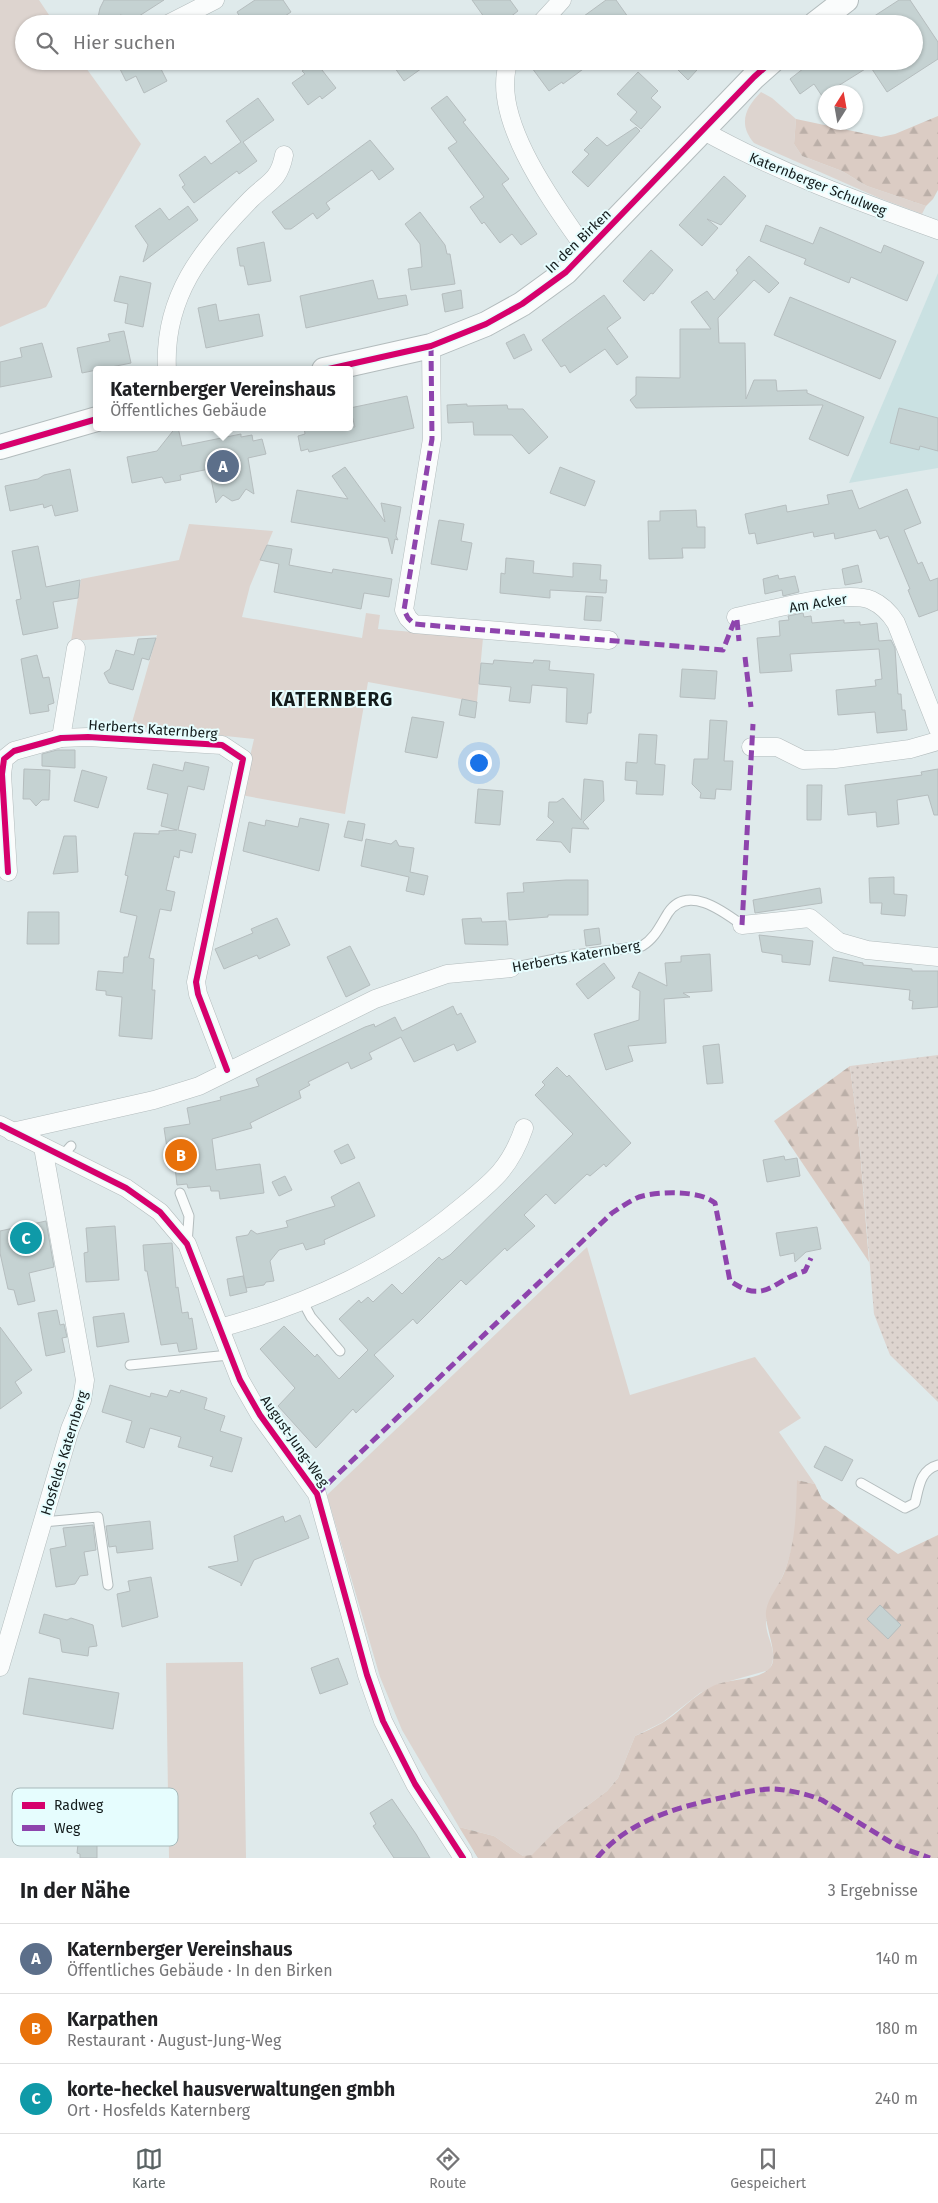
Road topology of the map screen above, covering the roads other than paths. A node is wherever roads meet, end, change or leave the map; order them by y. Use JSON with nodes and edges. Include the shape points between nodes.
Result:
{"nodes":[{"id":1,"x":215,"y":0,"type":"edge"},
{"id":2,"x":562,"y":0,"type":"edge"},
{"id":3,"x":846,"y":0,"type":"edge"},
{"id":4,"x":185,"y":6,"type":"edge"},
{"id":5,"x":548,"y":15,"type":"edge"},
{"id":6,"x":827,"y":15,"type":"edge"},
{"id":7,"x":507,"y":70,"type":"edge"},
{"id":8,"x":763,"y":70,"type":"edge"},
{"id":9,"x":702,"y":130,"type":"junction"},
{"id":10,"x":284,"y":155,"type":"dead end"},
{"id":11,"x":938,"y":230,"type":"edge"},
{"id":12,"x":587,"y":251,"type":"junction"},
{"id":13,"x":431,"y":346,"type":"junction"},
{"id":14,"x":168,"y":366,"type":"edge"},
{"id":15,"x":342,"y":366,"type":"edge"},
{"id":16,"x":93,"y":420,"type":"edge"},
{"id":17,"x":0,"y":447,"type":"edge"},
{"id":18,"x":736,"y":617,"type":"dead end"},
{"id":19,"x":609,"y":640,"type":"dead end"},
{"id":20,"x":76,"y":648,"type":"dead end"},
{"id":21,"x":938,"y":729,"type":"edge"},
{"id":22,"x":61,"y":738,"type":"junction"},
{"id":23,"x":938,"y":741,"type":"edge"},
{"id":24,"x":751,"y":747,"type":"dead end"},
{"id":25,"x":8,"y":872,"type":"dead end"},
{"id":26,"x":742,"y":926,"type":"joint"},
{"id":27,"x":938,"y":957,"type":"edge"},
{"id":28,"x":511,"y":968,"type":"joint"},
{"id":29,"x":227,"y":1070,"type":"junction"},
{"id":30,"x":524,"y":1128,"type":"dead end"},
{"id":31,"x":6,"y":1129,"type":"edge"},
{"id":32,"x":43,"y":1147,"type":"junction"},
{"id":33,"x":180,"y":1193,"type":"dead end"},
{"id":34,"x":187,"y":1244,"type":"junction"},
{"id":35,"x":304,"y":1302,"type":"junction"},
{"id":36,"x":220,"y":1328,"type":"junction"},
{"id":37,"x":340,"y":1351,"type":"dead end"},
{"id":38,"x":229,"y":1355,"type":"junction"},
{"id":39,"x":130,"y":1364,"type":"dead end"},
{"id":40,"x":938,"y":1465,"type":"edge"},
{"id":41,"x":861,"y":1483,"type":"dead end"},
{"id":42,"x":43,"y":1522,"type":"junction"},
{"id":43,"x":108,"y":1584,"type":"dead end"},
{"id":44,"x":0,"y":1667,"type":"edge"},
{"id":45,"x":463,"y":1858,"type":"edge"}],
"edges":[{"from":1,"to":4,"type":"street"},
{"from":2,"to":5,"type":"street"},
{"from":3,"to":6,"type":"street"},
{"from":7,"to":12,"type":"street","name":"In den Birken","via":[[504,82],[510,114],[527,156],[552,201]]},
{"from":8,"to":9,"type":"street","name":"In den Birken"},
{"from":9,"to":11,"type":"street","name":"Katernberger Schulweg","via":[[744,154],[828,191]]},
{"from":9,"to":12,"type":"street","name":"In den Birken"},
{"from":10,"to":14,"type":"street","via":[[281,172],[217,236],[185,283],[168,333]]},
{"from":12,"to":13,"type":"street","name":"In den Birken","via":[[566,272],[522,304],[486,324]]},
{"from":13,"to":15,"type":"street","name":"In den Birken"},
{"from":13,"to":19,"type":"street","via":[[432,439],[404,610],[408,618],[414,624]]},
{"from":16,"to":17,"type":"street"},
{"from":18,"to":21,"type":"street","name":"Am Acker","via":[[835,598],[870,600],[890,613],[896,623]]},
{"from":20,"to":22,"type":"street"},
{"from":22,"to":25,"type":"street","name":"Herberts Katernberg","via":[[14,751],[4,760]]},
{"from":22,"to":29,"type":"street","name":"Herberts Katernberg","via":[[222,745],[243,760],[196,982]]},
{"from":23,"to":24,"type":"street","via":[[910,749],[835,759],[803,760],[777,747]]},
{"from":26,"to":27,"type":"street","name":"Herberts Katernberg","via":[[810,918],[839,942],[867,950]]},
{"from":26,"to":28,"type":"lane","name":"Herberts Katernberg","via":[[727,914],[689,899],[676,904],[656,934],[642,946]]},
{"from":28,"to":29,"type":"street","name":"Herberts Katernberg","via":[[447,974],[375,999]]},
{"from":29,"to":31,"type":"street","name":"Herberts Katernberg","via":[[199,1086],[154,1100]]},
{"from":30,"to":35,"type":"street","via":[[506,1167],[443,1223],[390,1259]]},
{"from":31,"to":32,"type":"street","name":"August-Jung-Weg"},
{"from":32,"to":34,"type":"street","name":"August-Jung-Weg","via":[[66,1151],[137,1195],[170,1222]]},
{"from":32,"to":42,"type":"street","name":"Hosfelds Katernberg","via":[[85,1380],[82,1400],[70,1429]]},
{"from":33,"to":34,"type":"lane","via":[[189,1216]]},
{"from":34,"to":36,"type":"street","name":"August-Jung-Weg"},
{"from":35,"to":36,"type":"street"},
{"from":35,"to":37,"type":"lane"},
{"from":36,"to":38,"type":"street","name":"August-Jung-Weg"},
{"from":38,"to":39,"type":"lane"},
{"from":38,"to":45,"type":"street","name":"August-Jung-Weg","via":[[260,1415],[317,1494],[367,1675],[383,1721],[415,1784]]},
{"from":40,"to":41,"type":"lane","via":[[924,1474],[915,1503],[905,1508]]},
{"from":42,"to":43,"type":"lane","via":[[98,1517]]},
{"from":42,"to":44,"type":"street","name":"Hosfelds Katernberg"}]}
